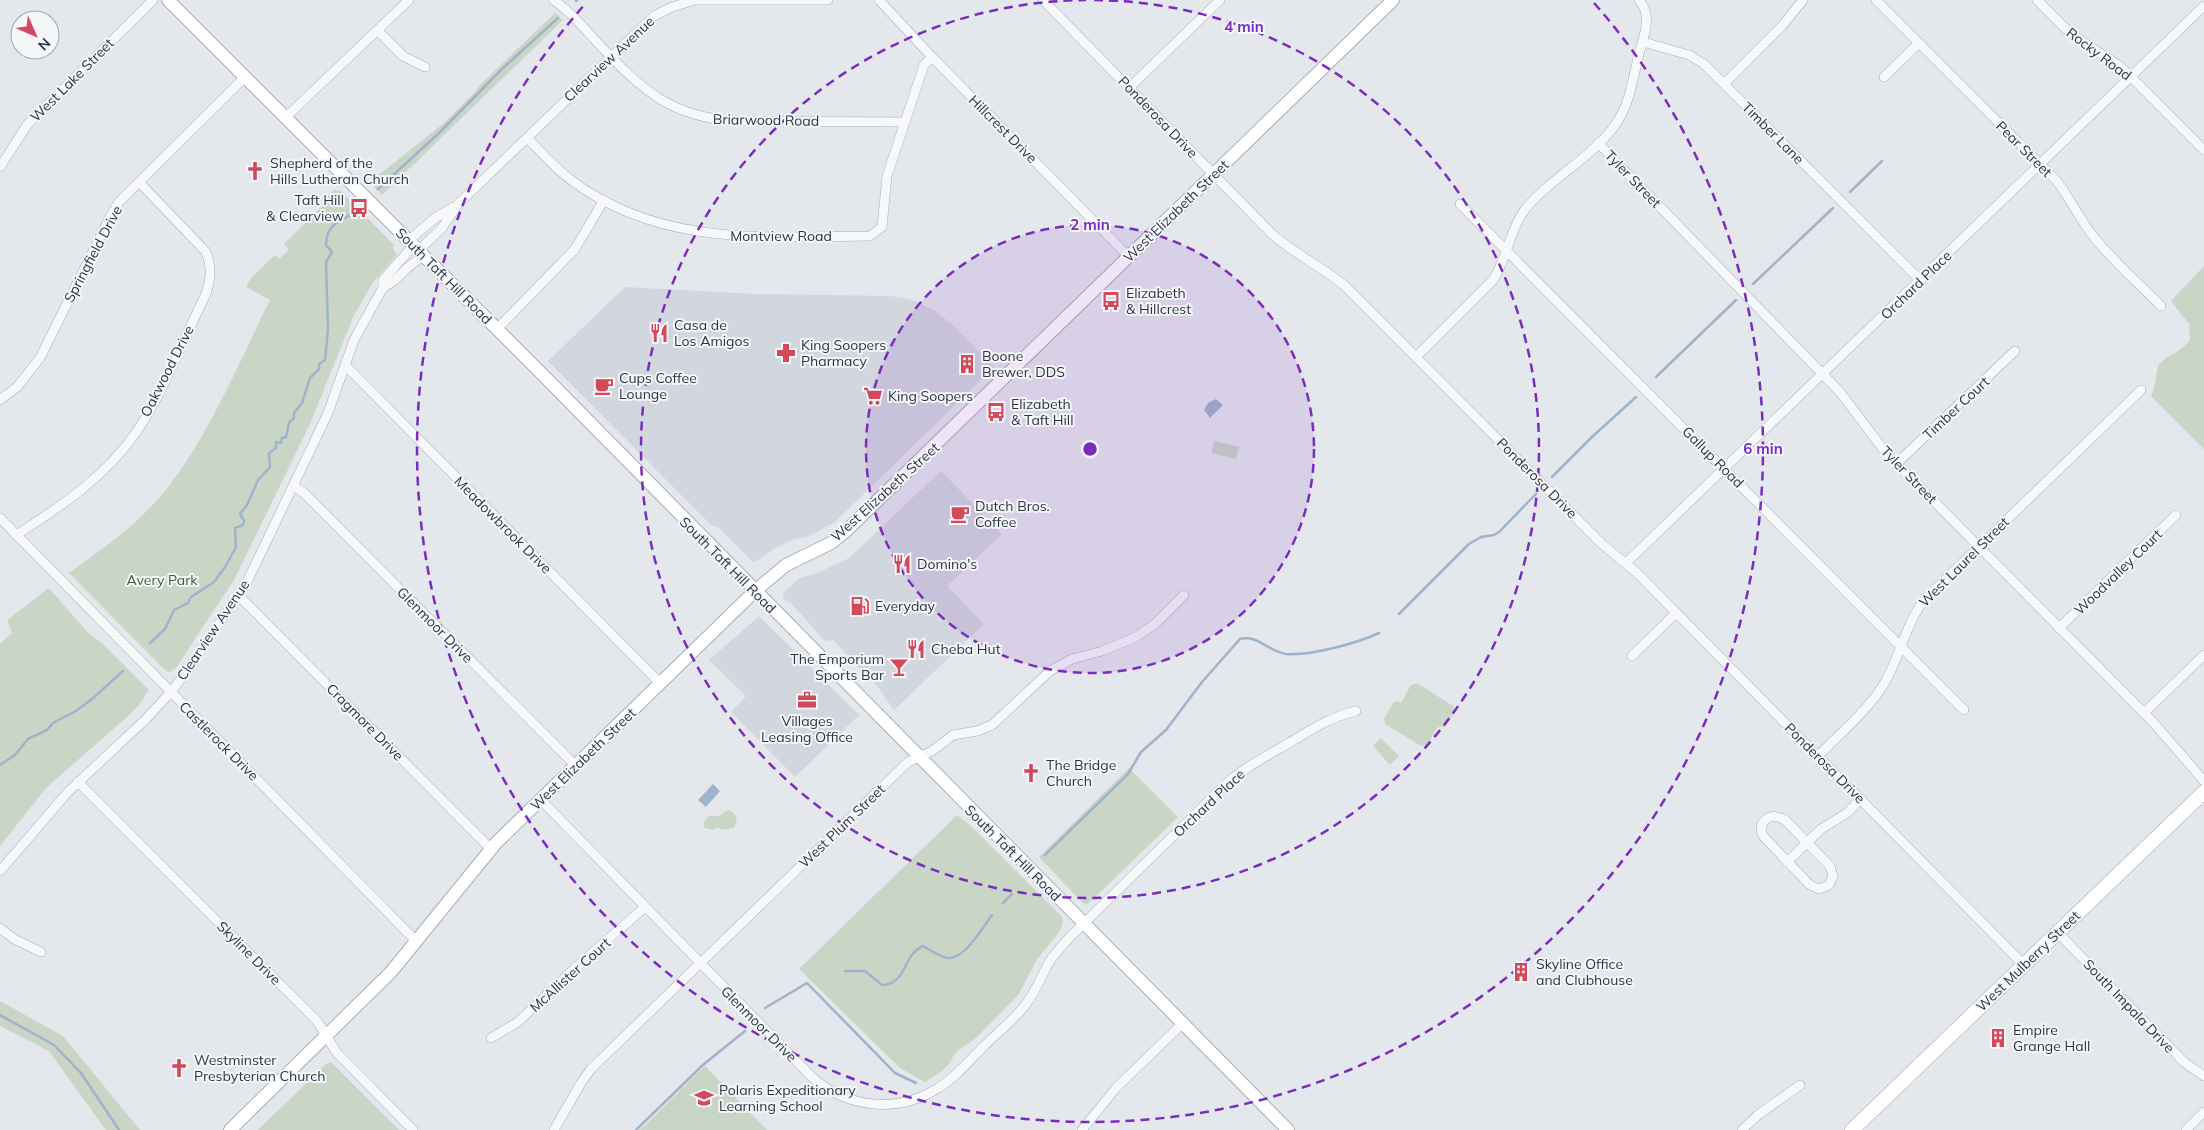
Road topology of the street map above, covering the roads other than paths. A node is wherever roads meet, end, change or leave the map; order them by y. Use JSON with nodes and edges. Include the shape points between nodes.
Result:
{"nodes":[{"id":1,"x":153,"y":0,"type":"edge"},
{"id":2,"x":168,"y":0,"type":"edge"},
{"id":3,"x":409,"y":0,"type":"edge"},
{"id":4,"x":552,"y":0,"type":"edge"},
{"id":5,"x":828,"y":0,"type":"edge"},
{"id":6,"x":879,"y":0,"type":"edge"},
{"id":7,"x":1220,"y":0,"type":"edge"},
{"id":8,"x":1393,"y":0,"type":"edge"},
{"id":9,"x":1639,"y":0,"type":"edge"},
{"id":10,"x":1803,"y":0,"type":"edge"},
{"id":11,"x":1876,"y":0,"type":"edge"},
{"id":12,"x":2036,"y":0,"type":"edge"},
{"id":13,"x":1049,"y":2,"type":"edge"},
{"id":14,"x":2204,"y":6,"type":"edge"},
{"id":15,"x":378,"y":31,"type":"junction"},
{"id":16,"x":1643,"y":42,"type":"junction"},
{"id":17,"x":1919,"y":43,"type":"junction"},
{"id":18,"x":611,"y":57,"type":"junction"},
{"id":19,"x":932,"y":57,"type":"junction"},
{"id":20,"x":425,"y":68,"type":"dead end"},
{"id":21,"x":2130,"y":76,"type":"junction"},
{"id":22,"x":245,"y":77,"type":"junction"},
{"id":23,"x":1884,"y":77,"type":"dead end"},
{"id":24,"x":1724,"y":84,"type":"junction"},
{"id":25,"x":1129,"y":88,"type":"junction"},
{"id":26,"x":285,"y":118,"type":"junction"},
{"id":27,"x":904,"y":122,"type":"junction"},
{"id":28,"x":527,"y":138,"type":"junction"},
{"id":29,"x":1598,"y":143,"type":"junction"},
{"id":30,"x":2204,"y":150,"type":"edge"},
{"id":31,"x":2041,"y":164,"type":"junction"},
{"id":32,"x":0,"y":167,"type":"edge"},
{"id":33,"x":1214,"y":174,"type":"junction"},
{"id":34,"x":139,"y":182,"type":"junction"},
{"id":35,"x":604,"y":200,"type":"junction"},
{"id":36,"x":458,"y":204,"type":"junction"},
{"id":37,"x":1460,"y":204,"type":"dead end"},
{"id":38,"x":416,"y":249,"type":"junction"},
{"id":39,"x":1507,"y":249,"type":"junction"},
{"id":40,"x":1128,"y":256,"type":"junction"},
{"id":41,"x":1921,"y":281,"type":"junction"},
{"id":42,"x":383,"y":288,"type":"junction"},
{"id":43,"x":2161,"y":306,"type":"dead end"},
{"id":44,"x":497,"y":329,"type":"junction"},
{"id":45,"x":2015,"y":351,"type":"dead end"},
{"id":46,"x":1416,"y":357,"type":"junction"},
{"id":47,"x":346,"y":366,"type":"junction"},
{"id":48,"x":1823,"y":373,"type":"junction"},
{"id":49,"x":2141,"y":390,"type":"dead end"},
{"id":50,"x":0,"y":400,"type":"edge"},
{"id":51,"x":1896,"y":464,"type":"junction"},
{"id":52,"x":1724,"y":468,"type":"junction"},
{"id":53,"x":294,"y":486,"type":"junction"},
{"id":54,"x":2176,"y":515,"type":"dead end"},
{"id":55,"x":0,"y":518,"type":"edge"},
{"id":56,"x":16,"y":535,"type":"junction"},
{"id":57,"x":1979,"y":545,"type":"junction"},
{"id":58,"x":1626,"y":563,"type":"junction"},
{"id":59,"x":755,"y":591,"type":"junction"},
{"id":60,"x":1184,"y":595,"type":"dead end"},
{"id":61,"x":238,"y":596,"type":"junction"},
{"id":62,"x":1676,"y":613,"type":"junction"},
{"id":63,"x":2060,"y":628,"type":"junction"},
{"id":64,"x":1900,"y":646,"type":"junction"},
{"id":65,"x":2204,"y":655,"type":"edge"},
{"id":66,"x":1632,"y":656,"type":"dead end"},
{"id":67,"x":660,"y":683,"type":"junction"},
{"id":68,"x":171,"y":692,"type":"junction"},
{"id":69,"x":1964,"y":710,"type":"dead end"},
{"id":70,"x":1356,"y":711,"type":"dead end"},
{"id":71,"x":2144,"y":713,"type":"junction"},
{"id":72,"x":1818,"y":756,"type":"junction"},
{"id":73,"x":919,"y":757,"type":"junction"},
{"id":74,"x":576,"y":766,"type":"junction"},
{"id":75,"x":2204,"y":781,"type":"edge"},
{"id":76,"x":78,"y":782,"type":"junction"},
{"id":77,"x":2204,"y":792,"type":"edge"},
{"id":78,"x":1861,"y":799,"type":"junction"},
{"id":79,"x":541,"y":800,"type":"junction"},
{"id":80,"x":1807,"y":843,"type":"junction"},
{"id":81,"x":491,"y":848,"type":"junction"},
{"id":82,"x":1787,"y":862,"type":"junction"},
{"id":83,"x":0,"y":871,"type":"edge"},
{"id":84,"x":645,"y":907,"type":"junction"},
{"id":85,"x":1084,"y":924,"type":"junction"},
{"id":86,"x":0,"y":928,"type":"edge"},
{"id":87,"x":2058,"y":933,"type":"junction"},
{"id":88,"x":416,"y":941,"type":"junction"},
{"id":89,"x":41,"y":952,"type":"dead end"},
{"id":90,"x":700,"y":964,"type":"junction"},
{"id":91,"x":2024,"y":965,"type":"junction"},
{"id":92,"x":1183,"y":1024,"type":"junction"},
{"id":93,"x":327,"y":1036,"type":"junction"},
{"id":94,"x":491,"y":1038,"type":"dead end"},
{"id":95,"x":2204,"y":1076,"type":"edge"},
{"id":96,"x":1800,"y":1085,"type":"dead end"},
{"id":97,"x":2204,"y":1112,"type":"edge"},
{"id":98,"x":230,"y":1130,"type":"edge"},
{"id":99,"x":413,"y":1130,"type":"edge"},
{"id":100,"x":554,"y":1130,"type":"edge"},
{"id":101,"x":1082,"y":1130,"type":"edge"},
{"id":102,"x":1288,"y":1130,"type":"edge"},
{"id":103,"x":1742,"y":1130,"type":"edge"},
{"id":104,"x":1852,"y":1130,"type":"edge"},
{"id":105,"x":2186,"y":1130,"type":"edge"}],
"edges":[{"from":1,"to":32,"type":"street","name":"West Lake Street","via":[[27,125]]},
{"from":2,"to":22,"type":"main road","name":"South Taft Hill Road"},
{"from":3,"to":15,"type":"street"},
{"from":4,"to":18,"type":"street","name":"Briarwood Road","via":[[571,14]]},
{"from":5,"to":18,"type":"street","name":"Clearview Avenue","via":[[695,0],[654,16]]},
{"from":6,"to":19,"type":"street","name":"Hillcrest Drive"},
{"from":7,"to":25,"type":"street"},
{"from":8,"to":33,"type":"main road","name":"West Elizabeth Street"},
{"from":9,"to":16,"type":"street","via":[[1647,13]]},
{"from":10,"to":24,"type":"street","via":[[1782,26]]},
{"from":11,"to":17,"type":"street","name":"Pear Street"},
{"from":12,"to":21,"type":"street","name":"Rocky Road","via":[[2071,34]]},
{"from":13,"to":25,"type":"street","name":"Ponderosa Drive"},
{"from":14,"to":21,"type":"street","name":"Orchard Place"},
{"from":15,"to":20,"type":"street","via":[[403,56]]},
{"from":15,"to":26,"type":"street"},
{"from":16,"to":24,"type":"street","name":"Timber Lane","via":[[1689,55],[1704,64]]},
{"from":16,"to":29,"type":"street","via":[[1624,111]]},
{"from":17,"to":23,"type":"street"},
{"from":17,"to":31,"type":"street","name":"Pear Street"},
{"from":18,"to":27,"type":"street","name":"Briarwood Road","via":[[658,99],[677,110],[703,118]]},
{"from":18,"to":28,"type":"street","name":"Clearview Avenue"},
{"from":19,"to":27,"type":"street","name":"Montview Road","via":[[924,65]]},
{"from":19,"to":40,"type":"street","name":"Hillcrest Drive"},
{"from":21,"to":30,"type":"street","name":"Rocky Road"},
{"from":21,"to":31,"type":"street","name":"Orchard Place"},
{"from":22,"to":26,"type":"main road","name":"South Taft Hill Road"},
{"from":22,"to":34,"type":"street","name":"Springfield Drive"},
{"from":24,"to":41,"type":"street","name":"Timber Lane"},
{"from":25,"to":33,"type":"street","name":"Ponderosa Drive"},
{"from":26,"to":38,"type":"main road","name":"South Taft Hill Road"},
{"from":27,"to":35,"type":"street","name":"Montview Road","via":[[887,176],[882,228],[870,236],[719,236],[670,227],[636,216]]},
{"from":28,"to":35,"type":"street","name":"Montview Road","via":[[570,180]]},
{"from":28,"to":36,"type":"street","name":"Clearview Avenue"},
{"from":29,"to":39,"type":"street","via":[[1526,209],[1516,224]]},
{"from":29,"to":48,"type":"street","name":"Tyler Street"},
{"from":31,"to":41,"type":"street","name":"Orchard Place"},
{"from":31,"to":43,"type":"street","name":"Pear Street","via":[[2070,198],[2091,234]]},
{"from":33,"to":40,"type":"main road","name":"West Elizabeth Street"},
{"from":33,"to":46,"type":"street","name":"Ponderosa Drive","via":[[1273,235],[1292,251],[1330,273]]},
{"from":34,"to":50,"type":"street","name":"Springfield Drive","via":[[110,216],[40,358],[17,387]]},
{"from":34,"to":56,"type":"street","name":"Oakwood Drive","via":[[206,252],[211,277],[206,294],[135,434],[93,479]]},
{"from":35,"to":44,"type":"street","via":[[576,249]]},
{"from":36,"to":38,"type":"street","name":"Clearview Avenue","via":[[442,228]]},
{"from":36,"to":38,"type":"street","name":"Clearview Avenue","via":[[435,218]]},
{"from":37,"to":39,"type":"street","name":"Gallup Road"},
{"from":38,"to":42,"type":"street","name":"Clearview Avenue","via":[[383,280]]},
{"from":38,"to":42,"type":"street","name":"Clearview Avenue","via":[[413,263]]},
{"from":38,"to":44,"type":"main road","name":"South Taft Hill Road"},
{"from":39,"to":46,"type":"street","via":[[1498,273],[1488,287]]},
{"from":39,"to":52,"type":"street","name":"Gallup Road"},
{"from":40,"to":59,"type":"main road","name":"West Elizabeth Street","via":[[846,531],[831,543],[782,567]]},
{"from":41,"to":48,"type":"street","name":"Orchard Place"},
{"from":42,"to":47,"type":"street","name":"Clearview Avenue","via":[[354,340]]},
{"from":44,"to":59,"type":"main road","name":"South Taft Hill Road"},
{"from":45,"to":51,"type":"street","name":"Timber Court"},
{"from":46,"to":58,"type":"street","name":"Ponderosa Drive","via":[[1595,537]]},
{"from":47,"to":53,"type":"street","name":"Clearview Avenue"},
{"from":47,"to":67,"type":"street","name":"Meadowbrook Drive"},
{"from":48,"to":51,"type":"street","name":"Tyler Street"},
{"from":48,"to":52,"type":"street","name":"Orchard Place"},
{"from":49,"to":57,"type":"street","name":"West Laurel Street"},
{"from":51,"to":57,"type":"street","name":"Tyler Street"},
{"from":52,"to":58,"type":"street","name":"Orchard Place"},
{"from":52,"to":64,"type":"street","name":"Gallup Road"},
{"from":53,"to":61,"type":"street","name":"Clearview Avenue"},
{"from":53,"to":74,"type":"street","name":"Glenmoor Drive"},
{"from":54,"to":63,"type":"street","name":"Woodvalley Court"},
{"from":55,"to":56,"type":"street","name":"Castlerock Drive"},
{"from":56,"to":68,"type":"street","name":"Castlerock Drive"},
{"from":57,"to":63,"type":"street","name":"Tyler Street"},
{"from":57,"to":64,"type":"street","name":"West Laurel Street","via":[[1919,607]]},
{"from":58,"to":62,"type":"street","name":"Ponderosa Drive"},
{"from":59,"to":67,"type":"main road","name":"West Elizabeth Street"},
{"from":59,"to":73,"type":"main road","name":"South Taft Hill Road"},
{"from":60,"to":73,"type":"street","name":"West Plum Street","via":[[1156,623],[1136,637],[1059,665],[992,725],[952,735]]},
{"from":61,"to":68,"type":"street","name":"Clearview Avenue"},
{"from":61,"to":81,"type":"street","name":"Cragmore Drive"},
{"from":62,"to":66,"type":"street"},
{"from":62,"to":72,"type":"street","name":"Ponderosa Drive"},
{"from":63,"to":71,"type":"street","name":"Tyler Street"},
{"from":64,"to":69,"type":"street","name":"Gallup Road"},
{"from":64,"to":72,"type":"street","name":"West Laurel Street","via":[[1891,672],[1879,692]]},
{"from":65,"to":71,"type":"street"},
{"from":67,"to":74,"type":"main road","name":"West Elizabeth Street"},
{"from":68,"to":76,"type":"street","name":"Clearview Avenue"},
{"from":68,"to":88,"type":"street","name":"Castlerock Drive"},
{"from":70,"to":85,"type":"street","name":"Orchard Place","via":[[1337,715],[1241,771]]},
{"from":71,"to":75,"type":"street","name":"Tyler Street"},
{"from":72,"to":78,"type":"street","name":"Ponderosa Drive"},
{"from":73,"to":85,"type":"main road","name":"South Taft Hill Road"},
{"from":73,"to":90,"type":"street","name":"West Plum Street","via":[[908,762]]},
{"from":74,"to":79,"type":"main road","name":"West Elizabeth Street"},
{"from":76,"to":83,"type":"street","name":"Clearview Avenue"},
{"from":76,"to":93,"type":"street","name":"Skyline Drive","via":[[315,1019]]},
{"from":77,"to":87,"type":"main road","name":"West Mulberry Street"},
{"from":78,"to":80,"type":"street"},
{"from":78,"to":91,"type":"street","name":"Ponderosa Drive"},
{"from":79,"to":81,"type":"main road","name":"West Elizabeth Street"},
{"from":79,"to":84,"type":"street","name":"Glenmoor Drive"},
{"from":80,"to":82,"type":"street"},
{"from":80,"to":82,"type":"street","via":[[1779,817],[1764,820],[1763,836]]},
{"from":80,"to":82,"type":"street","via":[[1832,870],[1829,885],[1822,889],[1812,887]]},
{"from":81,"to":88,"type":"main road","name":"West Elizabeth Street"},
{"from":84,"to":90,"type":"street","name":"Glenmoor Drive"},
{"from":84,"to":94,"type":"street","name":"McAllister Court","via":[[518,1022]]},
{"from":85,"to":90,"type":"street","name":"Glenmoor Drive","via":[[1057,952],[1025,1005],[951,1079],[927,1095],[894,1104],[857,1102],[827,1089],[812,1078]]},
{"from":85,"to":92,"type":"main road","name":"South Taft Hill Road"},
{"from":86,"to":89,"type":"street","via":[[14,940]]},
{"from":87,"to":91,"type":"main road","name":"West Mulberry Street"},
{"from":87,"to":95,"type":"street","name":"South Impala Drive","via":[[2185,1063]]},
{"from":88,"to":93,"type":"main road","name":"West Elizabeth Street","via":[[391,972]]},
{"from":90,"to":100,"type":"street","name":"West Plum Street","via":[[591,1070]]},
{"from":91,"to":104,"type":"main road","name":"West Mulberry Street"},
{"from":92,"to":101,"type":"street","via":[[1116,1088]]},
{"from":92,"to":102,"type":"main road","name":"South Taft Hill Road"},
{"from":93,"to":98,"type":"main road","name":"West Elizabeth Street"},
{"from":93,"to":99,"type":"street","name":"Skyline Drive","via":[[337,1054]]},
{"from":96,"to":103,"type":"street"},
{"from":97,"to":105,"type":"street"}]}
